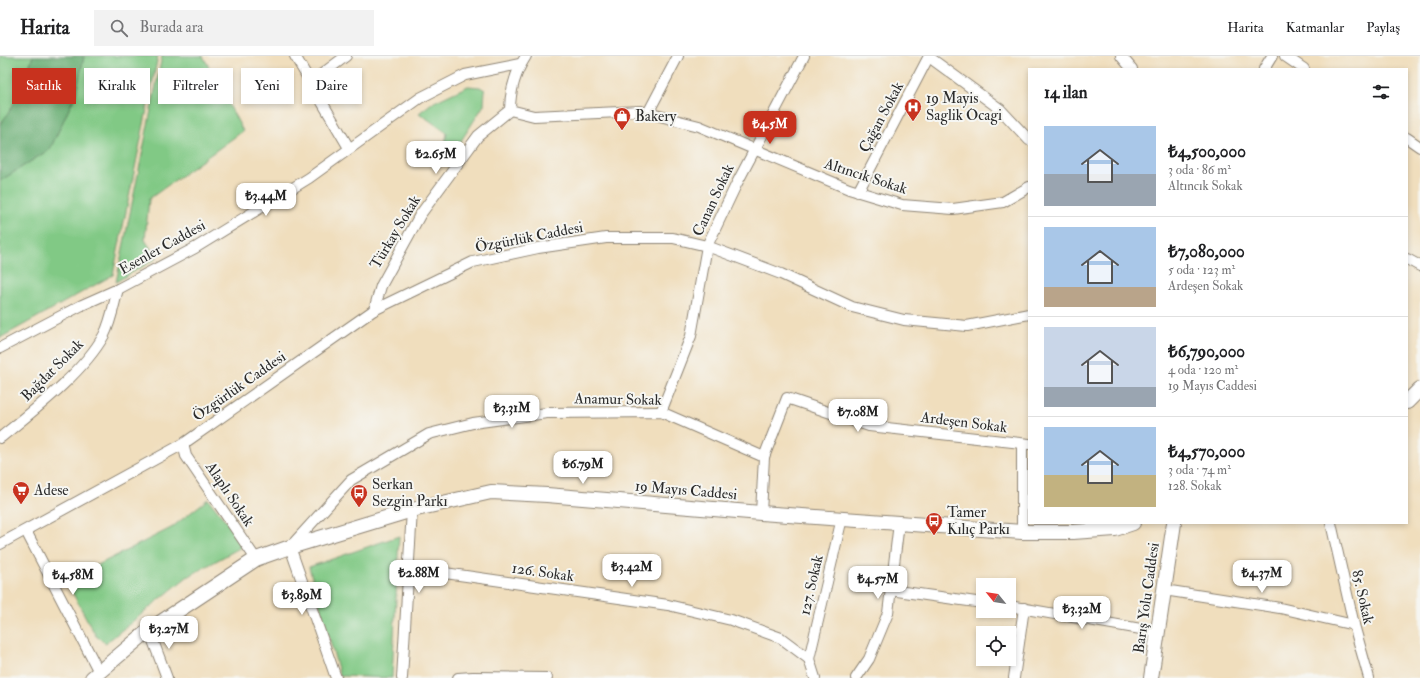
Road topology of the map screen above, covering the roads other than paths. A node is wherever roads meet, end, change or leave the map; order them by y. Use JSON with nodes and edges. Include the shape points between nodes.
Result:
{"nodes":[{"id":1,"x":295,"y":56,"type":"edge"},
{"id":2,"x":346,"y":56,"type":"edge"},
{"id":3,"x":678,"y":56,"type":"edge"},
{"id":4,"x":804,"y":56,"type":"edge"},
{"id":5,"x":929,"y":56,"type":"edge"},
{"id":6,"x":1121,"y":56,"type":"edge"},
{"id":7,"x":1272,"y":56,"type":"edge"},
{"id":8,"x":1285,"y":56,"type":"edge"},
{"id":9,"x":523,"y":60,"type":"edge"},
{"id":10,"x":330,"y":68,"type":"edge"},
{"id":11,"x":1131,"y":68,"type":"edge"},
{"id":12,"x":1265,"y":68,"type":"edge"},
{"id":13,"x":1303,"y":68,"type":"edge"},
{"id":14,"x":302,"y":69,"type":"edge"},
{"id":15,"x":323,"y":104,"type":"edge"},
{"id":16,"x":510,"y":110,"type":"junction"},
{"id":17,"x":648,"y":113,"type":"junction"},
{"id":18,"x":1028,"y":139,"type":"edge"},
{"id":19,"x":1408,"y":139,"type":"edge"},
{"id":20,"x":1420,"y":147,"type":"edge"},
{"id":21,"x":350,"y":148,"type":"junction"},
{"id":22,"x":754,"y":150,"type":"junction"},
{"id":23,"x":1028,"y":188,"type":"edge"},
{"id":24,"x":858,"y":192,"type":"junction"},
{"id":25,"x":707,"y":246,"type":"junction"},
{"id":26,"x":1408,"y":260,"type":"edge"},
{"id":27,"x":1420,"y":266,"type":"edge"},
{"id":28,"x":118,"y":289,"type":"junction"},
{"id":29,"x":374,"y":310,"type":"junction"},
{"id":30,"x":1028,"y":314,"type":"edge"},
{"id":31,"x":0,"y":348,"type":"edge"},
{"id":32,"x":1420,"y":389,"type":"edge"},
{"id":33,"x":1408,"y":401,"type":"edge"},
{"id":34,"x":661,"y":412,"type":"junction"},
{"id":35,"x":0,"y":438,"type":"edge"},
{"id":36,"x":182,"y":444,"type":"junction"},
{"id":37,"x":1025,"y":444,"type":"edge"},
{"id":38,"x":764,"y":457,"type":"junction"},
{"id":39,"x":412,"y":510,"type":"junction"},
{"id":40,"x":761,"y":513,"type":"junction"},
{"id":41,"x":842,"y":518,"type":"junction"},
{"id":42,"x":899,"y":523,"type":"junction"},
{"id":43,"x":1130,"y":524,"type":"edge"},
{"id":44,"x":1174,"y":524,"type":"edge"},
{"id":45,"x":1331,"y":524,"type":"edge"},
{"id":46,"x":26,"y":531,"type":"junction"},
{"id":47,"x":1022,"y":532,"type":"junction"},
{"id":48,"x":0,"y":544,"type":"edge"},
{"id":49,"x":290,"y":547,"type":"junction"},
{"id":50,"x":256,"y":559,"type":"junction"},
{"id":51,"x":410,"y":568,"type":"junction"},
{"id":52,"x":890,"y":590,"type":"junction"},
{"id":53,"x":1164,"y":590,"type":"junction"},
{"id":54,"x":976,"y":601,"type":"edge"},
{"id":55,"x":1016,"y":607,"type":"edge"},
{"id":56,"x":1024,"y":608,"type":"junction"},
{"id":57,"x":1354,"y":626,"type":"junction"},
{"id":58,"x":149,"y":630,"type":"junction"},
{"id":59,"x":1158,"y":632,"type":"junction"},
{"id":60,"x":809,"y":659,"type":"junction"},
{"id":61,"x":96,"y":675,"type":"edge"},
{"id":62,"x":167,"y":678,"type":"edge"},
{"id":63,"x":336,"y":678,"type":"edge"},
{"id":64,"x":402,"y":678,"type":"edge"},
{"id":65,"x":458,"y":678,"type":"edge"},
{"id":66,"x":528,"y":678,"type":"edge"},
{"id":67,"x":547,"y":678,"type":"edge"},
{"id":68,"x":816,"y":678,"type":"edge"},
{"id":69,"x":856,"y":678,"type":"edge"},
{"id":70,"x":1014,"y":678,"type":"edge"},
{"id":71,"x":1151,"y":678,"type":"edge"},
{"id":72,"x":1369,"y":678,"type":"edge"}],
"edges":[{"from":1,"to":14,"type":"street"},
{"from":2,"to":10,"type":"street"},
{"from":3,"to":17,"type":"street"},
{"from":4,"to":22,"type":"street","name":"Canan Sokak"},
{"from":5,"to":18,"type":"street","via":[[1000,109]]},
{"from":5,"to":24,"type":"street","name":"Çağan Sokak"},
{"from":6,"to":11,"type":"street"},
{"from":7,"to":12,"type":"street"},
{"from":8,"to":13,"type":"street"},
{"from":9,"to":16,"type":"street","via":[[510,93]]},
{"from":9,"to":21,"type":"street","name":"Esenler Caddesi","via":[[465,75],[420,98]]},
{"from":15,"to":21,"type":"street"},
{"from":16,"to":17,"type":"street","name":"Altıncık Sokak","via":[[534,116],[641,111]]},
{"from":16,"to":29,"type":"street","name":"Türkay Sokak","via":[[478,136],[420,215],[381,286]]},
{"from":17,"to":22,"type":"street","name":"Altıncık Sokak","via":[[699,126]]},
{"from":19,"to":20,"type":"street"},
{"from":21,"to":28,"type":"street","name":"Esenler Caddesi","via":[[309,178],[195,248]]},
{"from":22,"to":24,"type":"street","name":"Altıncık Sokak"},
{"from":22,"to":25,"type":"street","name":"Canan Sokak"},
{"from":23,"to":24,"type":"street","name":"Altıncık Sokak","via":[[1003,202],[953,209],[902,205]]},
{"from":25,"to":29,"type":"street","name":"Özgürlük Caddesi","via":[[673,238],[606,238],[538,248],[473,262]]},
{"from":25,"to":30,"type":"street","name":"Özgürlük Caddesi","via":[[781,274],[852,308],[904,320],[967,326]]},
{"from":25,"to":34,"type":"street","name":"Canan Sokak","via":[[692,336]]},
{"from":26,"to":27,"type":"street"},
{"from":28,"to":31,"type":"street","name":"Esenler Caddesi"},
{"from":28,"to":35,"type":"street","name":"Bağdat Sokak","via":[[104,335],[87,359],[41,404]]},
{"from":29,"to":36,"type":"street","name":"Özgürlük Caddesi"},
{"from":32,"to":33,"type":"main road"},
{"from":34,"to":38,"type":"street","name":"Anamur Sokak"},
{"from":34,"to":49,"type":"street","name":"Anamur Sokak","via":[[547,413],[473,423],[429,434],[351,480]]},
{"from":36,"to":46,"type":"street","name":"Özgürlük Caddesi"},
{"from":36,"to":50,"type":"street","name":"Alaplı Sokak","via":[[186,456]]},
{"from":37,"to":38,"type":"street","name":"Ardeşen Sokak","via":[[869,426],[787,398]]},
{"from":37,"to":47,"type":"street","name":"Ardeşen Sokak"},
{"from":38,"to":40,"type":"street","name":"Ardeşen Sokak"},
{"from":39,"to":40,"type":"main road","name":"19 Mayıs Caddesi","via":[[491,492]]},
{"from":39,"to":49,"type":"main road","name":"19 Mayıs Caddesi"},
{"from":39,"to":51,"type":"street"},
{"from":40,"to":41,"type":"main road","name":"19 Mayıs Caddesi"},
{"from":41,"to":42,"type":"main road","name":"19 Mayıs Caddesi"},
{"from":41,"to":60,"type":"street","name":"127. Sokak"},
{"from":42,"to":47,"type":"main road","name":"19 Mayıs Caddesi"},
{"from":42,"to":52,"type":"street"},
{"from":43,"to":47,"type":"main road","name":"19 Mayıs Caddesi","via":[[1115,529]]},
{"from":44,"to":53,"type":"main road","name":"Barış Yolu Caddesi"},
{"from":45,"to":57,"type":"street","name":"85. Sokak"},
{"from":46,"to":48,"type":"street","name":"Özgürlük Caddesi"},
{"from":46,"to":61,"type":"street"},
{"from":49,"to":50,"type":"main road","name":"19 Mayıs Caddesi"},
{"from":49,"to":63,"type":"street"},
{"from":50,"to":58,"type":"main road","name":"19 Mayıs Caddesi"},
{"from":51,"to":60,"type":"street","name":"126. Sokak","via":[[668,605],[731,620],[781,638]]},
{"from":51,"to":64,"type":"street"},
{"from":52,"to":54,"type":"street"},
{"from":52,"to":69,"type":"street","via":[[888,613],[869,659]]},
{"from":53,"to":57,"type":"street","via":[[1280,608]]},
{"from":53,"to":59,"type":"main road","name":"Barış Yolu Caddesi"},
{"from":55,"to":56,"type":"street"},
{"from":56,"to":59,"type":"street"},
{"from":56,"to":70,"type":"street"},
{"from":57,"to":72,"type":"street","name":"85. Sokak"},
{"from":58,"to":61,"type":"main road","name":"19 Mayıs Caddesi"},
{"from":58,"to":62,"type":"street"},
{"from":59,"to":71,"type":"main road","name":"Barış Yolu Caddesi"},
{"from":60,"to":68,"type":"street"},
{"from":65,"to":66,"type":"street"},
{"from":66,"to":67,"type":"street"}]}
